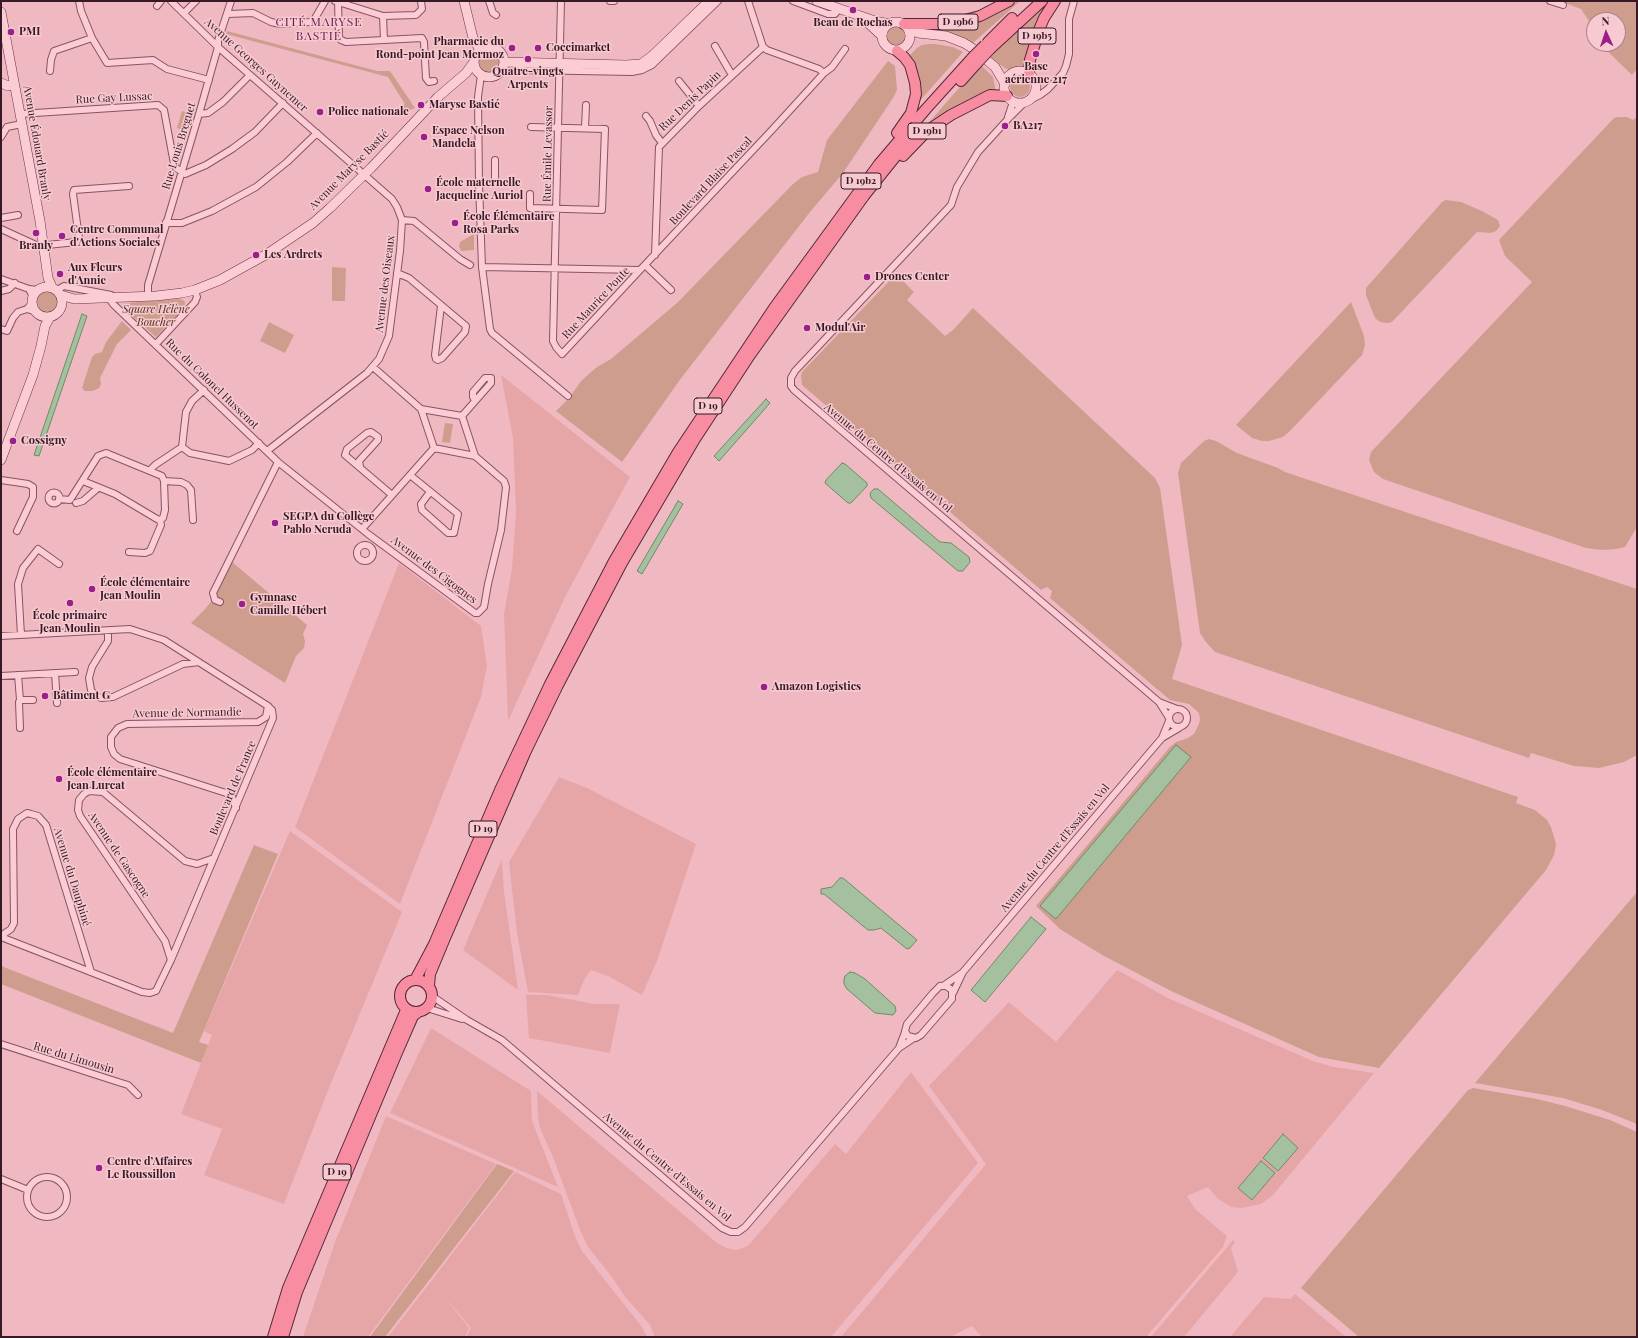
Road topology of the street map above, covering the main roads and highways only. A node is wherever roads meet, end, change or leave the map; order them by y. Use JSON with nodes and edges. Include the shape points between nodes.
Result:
{"nodes":[{"id":1,"x":1009,"y":1,"type":"edge"},
{"id":2,"x":1032,"y":1,"type":"edge"},
{"id":3,"x":1042,"y":1,"type":"edge"},
{"id":4,"x":1055,"y":1,"type":"edge"},
{"id":5,"x":906,"y":27,"type":"road end"},
{"id":6,"x":988,"y":47,"type":"junction"},
{"id":7,"x":897,"y":50,"type":"road end"},
{"id":8,"x":975,"y":60,"type":"junction"},
{"id":9,"x":1029,"y":74,"type":"road end"},
{"id":10,"x":1010,"y":99,"type":"road end"},
{"id":11,"x":864,"y":196,"type":"junction"},
{"id":12,"x":774,"y":308,"type":"junction"},
{"id":13,"x":414,"y":980,"type":"junction"},
{"id":14,"x":429,"y":986,"type":"junction"},
{"id":15,"x":406,"y":1010,"type":"junction"},
{"id":16,"x":417,"y":1013,"type":"junction"},
{"id":17,"x":273,"y":1337,"type":"edge"},
{"id":18,"x":283,"y":1337,"type":"edge"}],
"edges":[{"from":1,"to":5,"type":"main road","number":"D 19b6","via":[[980,16],[961,21]]},
{"from":2,"to":6,"type":"main road","number":"D 19"},
{"from":3,"to":6,"type":"main road","number":"D 19"},
{"from":4,"to":9,"type":"main road","number":"D 19b5","via":[[1039,30],[1030,60]]},
{"from":6,"to":8,"type":"main road","number":"D 19","bridge":true},
{"from":7,"to":12,"type":"main road","number":"D 19b2","via":[[908,61],[916,82],[916,100],[911,113],[825,230]]},
{"from":8,"to":11,"type":"main road","number":"D 19"},
{"from":8,"to":12,"type":"main road","number":"D 19","via":[[926,109],[879,164]]},
{"from":10,"to":11,"type":"main road","number":"D 19b1","via":[[990,96],[937,124],[921,136],[877,186]]},
{"from":11,"to":14,"type":"main road","number":"D 19","via":[[755,348],[695,439],[622,563],[525,753],[430,974]]},
{"from":12,"to":13,"type":"main road","number":"D 19","via":[[678,452],[614,561],[517,751],[434,944]]},
{"from":13,"to":14,"type":"main road","via":[[420,980]]},
{"from":13,"to":15,"type":"main road","via":[[405,984],[400,992],[400,1002]]},
{"from":14,"to":16,"type":"main road","via":[[432,1000],[428,1008]]},
{"from":15,"to":16,"type":"main road"},
{"from":15,"to":17,"type":"main road","number":"D 19","via":[[288,1288]]},
{"from":16,"to":18,"type":"main road","number":"D 19","via":[[413,1016],[396,1055],[300,1286]]}]}
